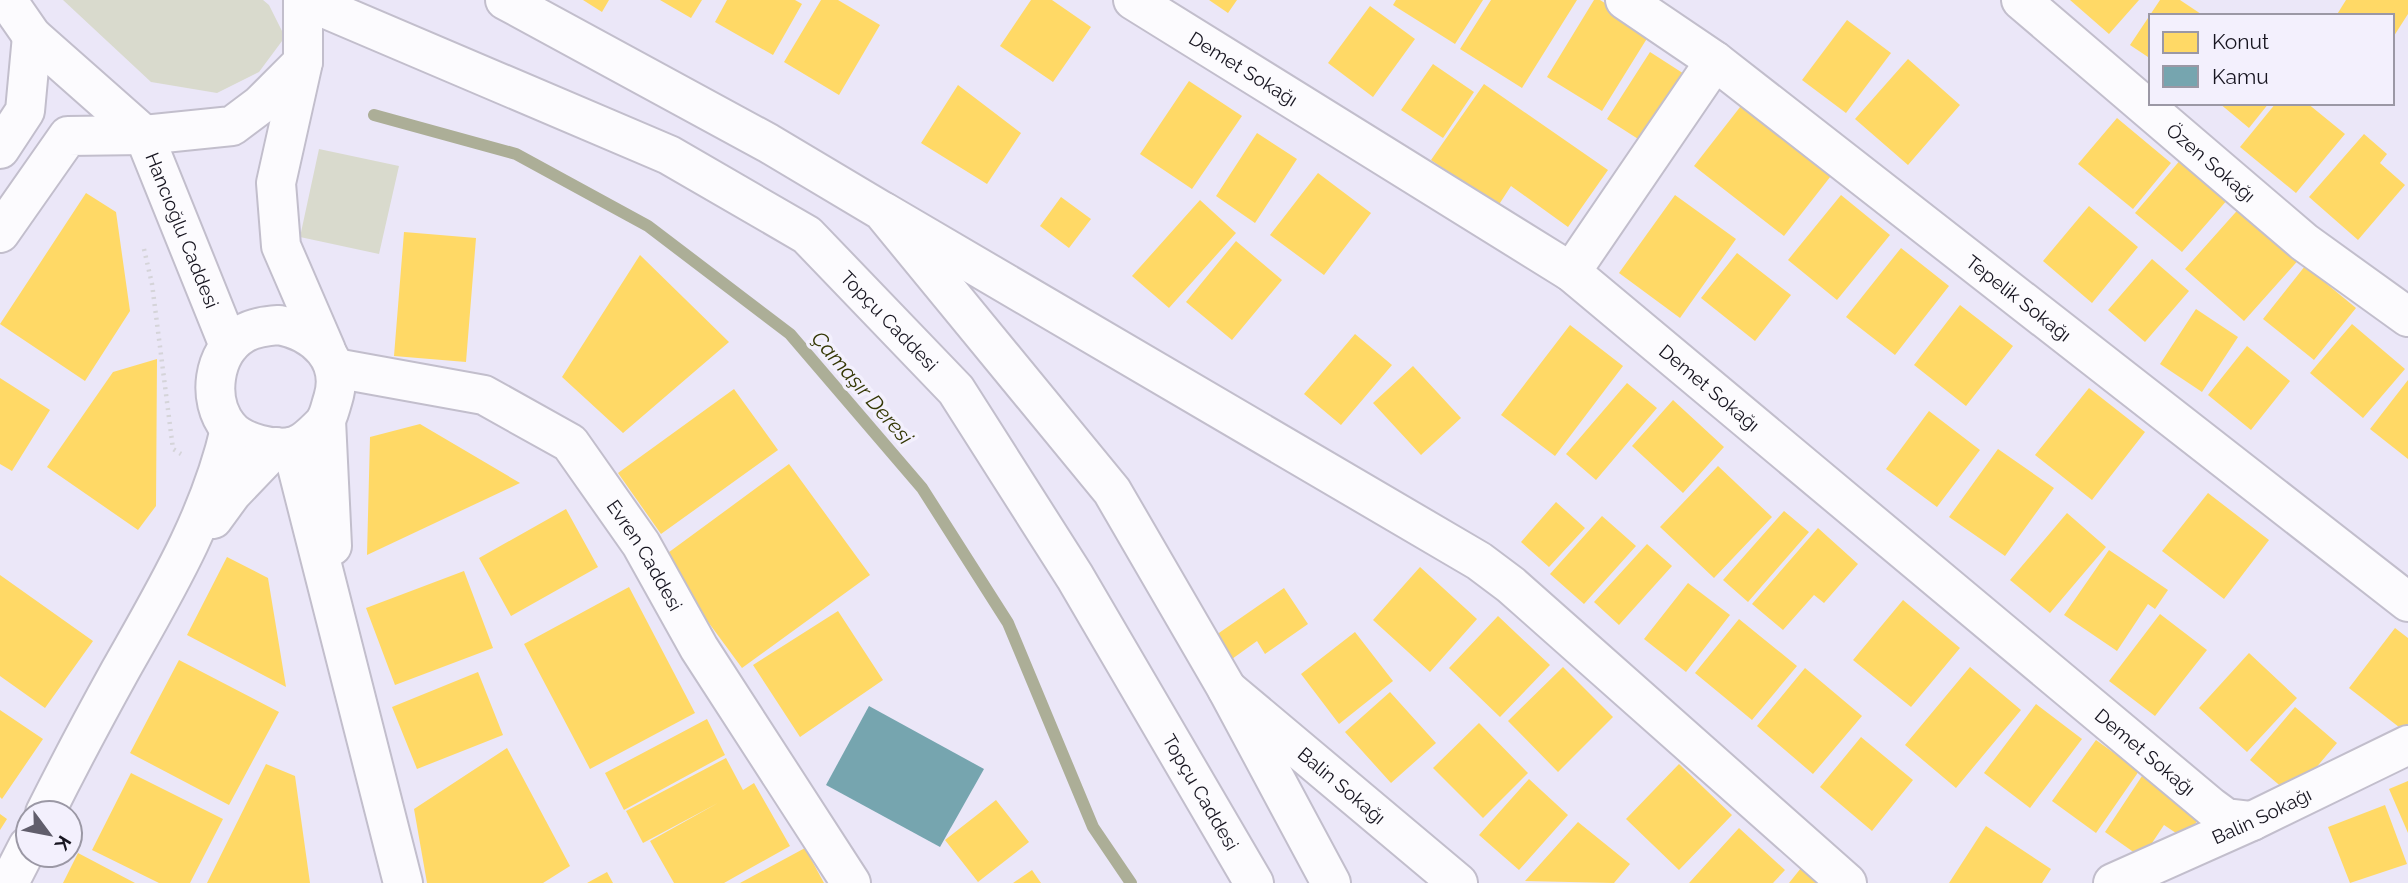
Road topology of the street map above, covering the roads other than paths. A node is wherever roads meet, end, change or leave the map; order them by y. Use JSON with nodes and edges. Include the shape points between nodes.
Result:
{"nodes":[{"id":1,"x":7,"y":0,"type":"edge"},
{"id":2,"x":304,"y":0,"type":"edge"},
{"id":3,"x":505,"y":0,"type":"edge"},
{"id":4,"x":1133,"y":0,"type":"edge"},
{"id":5,"x":1625,"y":0,"type":"edge"},
{"id":6,"x":2021,"y":0,"type":"edge"},
{"id":7,"x":32,"y":36,"type":"junction"},
{"id":8,"x":1715,"y":61,"type":"junction"},
{"id":9,"x":303,"y":62,"type":"junction"},
{"id":10,"x":144,"y":135,"type":"junction"},
{"id":11,"x":0,"y":149,"type":"edge"},
{"id":12,"x":882,"y":211,"type":"junction"},
{"id":13,"x":0,"y":233,"type":"edge"},
{"id":14,"x":1571,"y":272,"type":"junction"},
{"id":15,"x":2408,"y":317,"type":"edge"},
{"id":16,"x":229,"y":346,"type":"junction"},
{"id":17,"x":331,"y":360,"type":"junction"},
{"id":18,"x":326,"y":420,"type":"junction"},
{"id":19,"x":230,"y":429,"type":"junction"},
{"id":20,"x":284,"y":447,"type":"junction"},
{"id":21,"x":177,"y":569,"type":"junction"},
{"id":22,"x":2408,"y":602,"type":"edge"},
{"id":23,"x":334,"y":614,"type":"junction"},
{"id":24,"x":1227,"y":689,"type":"junction"},
{"id":25,"x":2408,"y":745,"type":"edge"},
{"id":26,"x":52,"y":799,"type":"edge"},
{"id":27,"x":2252,"y":821,"type":"junction"},
{"id":28,"x":402,"y":883,"type":"edge"},
{"id":29,"x":851,"y":883,"type":"edge"},
{"id":30,"x":1254,"y":883,"type":"edge"},
{"id":31,"x":1331,"y":883,"type":"edge"},
{"id":32,"x":1458,"y":883,"type":"edge"},
{"id":33,"x":1847,"y":883,"type":"edge"},
{"id":34,"x":2113,"y":883,"type":"edge"}],
"edges":[{"from":1,"to":7,"type":"street","name":"Hancıoğlu Caddesi"},
{"from":2,"to":9,"type":"street"},
{"from":2,"to":30,"type":"street","name":"Topçu Caddesi","via":[[668,155],[807,235],[956,390],[1075,577]]},
{"from":3,"to":12,"type":"street","via":[[768,143]]},
{"from":4,"to":14,"type":"street","name":"Demet Sokağı"},
{"from":5,"to":8,"type":"street","name":"Tepelik Sokağı"},
{"from":6,"to":15,"type":"street","name":"Özen Sokağı","via":[[2304,242]]},
{"from":7,"to":10,"type":"street","name":"Hancıoğlu Caddesi"},
{"from":7,"to":11,"type":"street","via":[[25,111]]},
{"from":8,"to":14,"type":"street"},
{"from":8,"to":22,"type":"street","name":"Tepelik Sokağı"},
{"from":9,"to":10,"type":"street","via":[[260,105],[232,125]]},
{"from":9,"to":17,"type":"street","via":[[276,183],[281,246]]},
{"from":10,"to":13,"type":"street","via":[[68,136]]},
{"from":10,"to":16,"type":"street","name":"Hancıoğlu Caddesi"},
{"from":12,"to":24,"type":"street","via":[[1112,491]]},
{"from":12,"to":33,"type":"street","via":[[1479,561]]},
{"from":14,"to":27,"type":"street","name":"Demet Sokağı","via":[[2211,807],[2226,818]]},
{"from":16,"to":17,"type":"street","via":[[261,326],[279,325],[298,328],[314,338]]},
{"from":16,"to":19,"type":"street","via":[[215,383],[217,403]]},
{"from":17,"to":18,"type":"street","via":[[337,385]]},
{"from":17,"to":29,"type":"street","name":"Evren Caddesi","via":[[484,395],[570,443],[641,544],[699,648]]},
{"from":18,"to":20,"type":"street","via":[[314,433]]},
{"from":18,"to":23,"type":"street"},
{"from":19,"to":20,"type":"street","via":[[257,444]]},
{"from":19,"to":21,"type":"street","via":[[210,499]]},
{"from":20,"to":21,"type":"street","via":[[232,493]]},
{"from":20,"to":23,"type":"street"},
{"from":21,"to":26,"type":"street"},
{"from":23,"to":28,"type":"street"},
{"from":24,"to":31,"type":"street"},
{"from":24,"to":32,"type":"street","name":"Balin Sokağı"},
{"from":25,"to":27,"type":"street","name":"Balin Sokağı"},
{"from":27,"to":34,"type":"street","name":"Balin Sokağı"}]}
